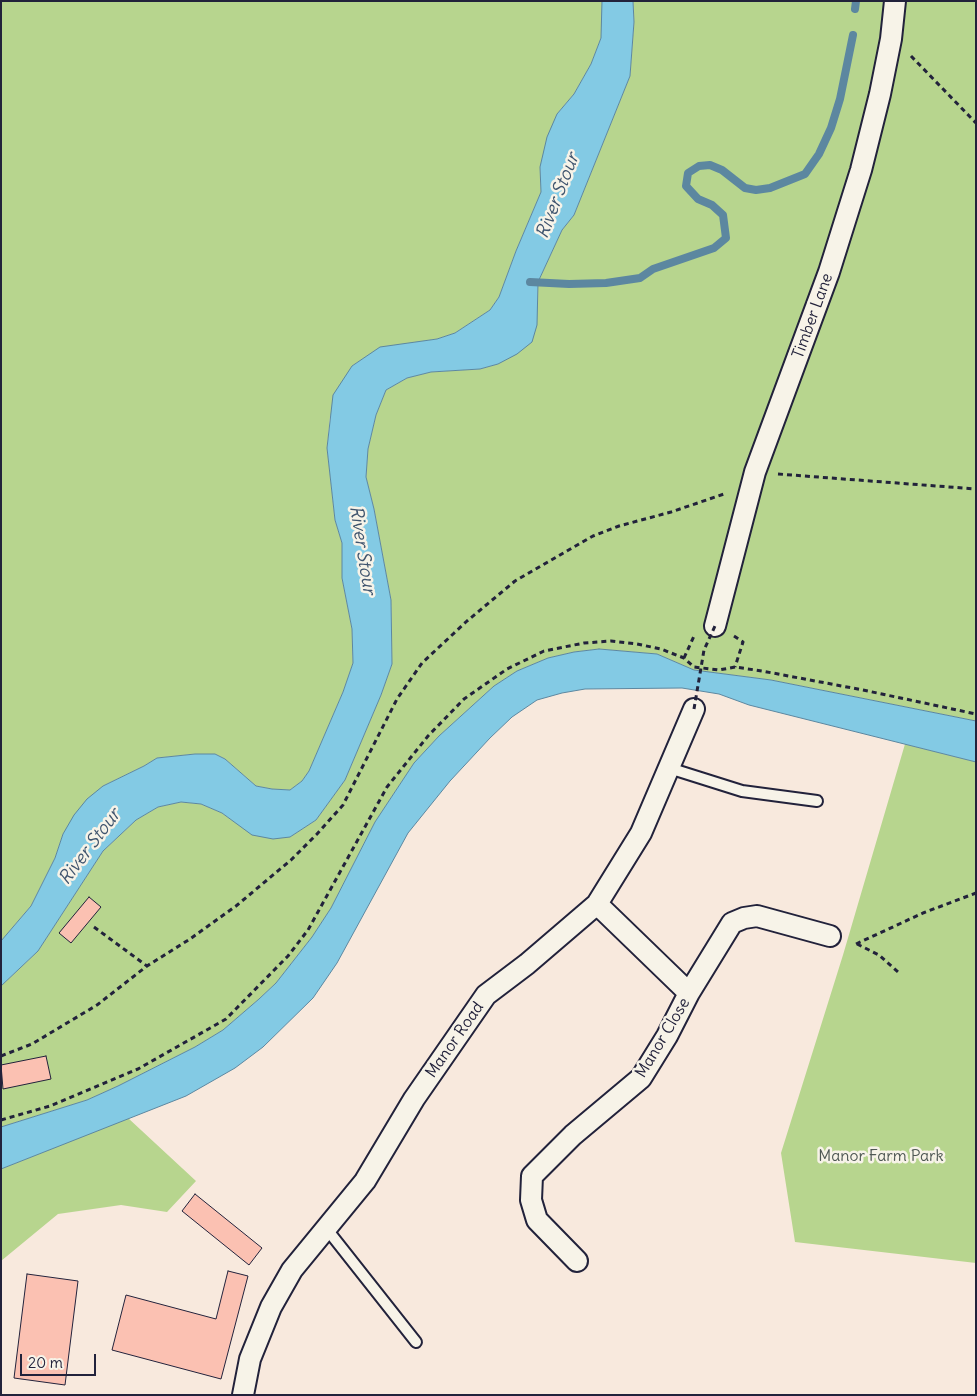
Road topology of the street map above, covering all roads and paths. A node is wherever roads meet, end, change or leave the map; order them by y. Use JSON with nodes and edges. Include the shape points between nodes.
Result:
{"nodes":[{"id":1,"x":895,"y":1,"type":"edge"},
{"id":2,"x":892,"y":39,"type":"junction"},
{"id":3,"x":976,"y":123,"type":"edge"},
{"id":4,"x":756,"y":472,"type":"junction"},
{"id":5,"x":976,"y":489,"type":"edge"},
{"id":6,"x":721,"y":629,"type":"junction"},
{"id":7,"x":734,"y":667,"type":"junction"},
{"id":8,"x":694,"y":709,"type":"joint"},
{"id":9,"x":976,"y":714,"type":"edge"},
{"id":10,"x":669,"y":768,"type":"junction"},
{"id":11,"x":817,"y":801,"type":"dead end"},
{"id":12,"x":976,"y":893,"type":"edge"},
{"id":13,"x":597,"y":904,"type":"junction"},
{"id":14,"x":94,"y":927,"type":"dead end"},
{"id":15,"x":830,"y":936,"type":"joint"},
{"id":16,"x":856,"y":944,"type":"junction"},
{"id":17,"x":147,"y":966,"type":"junction"},
{"id":18,"x":898,"y":972,"type":"dead end"},
{"id":19,"x":689,"y":993,"type":"junction"},
{"id":20,"x":1,"y":1056,"type":"edge"},
{"id":21,"x":1,"y":1120,"type":"edge"},
{"id":22,"x":326,"y":1228,"type":"junction"},
{"id":23,"x":577,"y":1262,"type":"dead end"},
{"id":24,"x":416,"y":1342,"type":"dead end"},
{"id":25,"x":243,"y":1395,"type":"edge"}],
"edges":[{"from":1,"to":2,"type":"street","name":"Timber Lane"},
{"from":2,"to":3,"type":"path"},
{"from":2,"to":4,"type":"street","name":"Timber Lane","via":[[852,198],[829,272]]},
{"from":4,"to":5,"type":"path"},
{"from":4,"to":6,"type":"street","name":"Timber Lane"},
{"from":4,"to":17,"type":"path","via":[[737,489],[593,536],[514,582],[422,663],[397,699],[342,805],[317,834],[236,906]]},
{"from":6,"to":7,"type":"path","via":[[743,642]]},
{"from":6,"to":8,"type":"path","bridge":true,"via":[[704,650]]},
{"from":7,"to":9,"type":"path"},
{"from":7,"to":21,"type":"path","via":[[719,670],[694,666],[684,658],[661,649],[611,641],[544,652],[506,669],[464,698],[387,787],[308,930],[281,963],[226,1019],[138,1069],[50,1106]]},
{"from":8,"to":10,"type":"street","name":"Manor Road"},
{"from":10,"to":11,"type":"lane","via":[[742,792]]},
{"from":10,"to":13,"type":"street","name":"Manor Road","via":[[641,833]]},
{"from":12,"to":16,"type":"path"},
{"from":13,"to":19,"type":"street"},
{"from":13,"to":22,"type":"street","name":"Manor Road","via":[[486,996],[414,1099],[364,1181]]},
{"from":14,"to":17,"type":"path"},
{"from":15,"to":16,"type":"path"},
{"from":15,"to":19,"type":"street","name":"Manor Close","via":[[757,916],[744,918],[732,923]]},
{"from":16,"to":18,"type":"path","via":[[879,955]]},
{"from":17,"to":20,"type":"path","via":[[97,1006],[32,1044]]},
{"from":19,"to":23,"type":"street","name":"Manor Close","via":[[641,1078],[573,1135],[532,1176],[530,1200],[537,1220]]},
{"from":22,"to":24,"type":"lane"},
{"from":22,"to":25,"type":"street","name":"Manor Road","via":[[292,1270],[271,1307],[250,1359]]}]}
